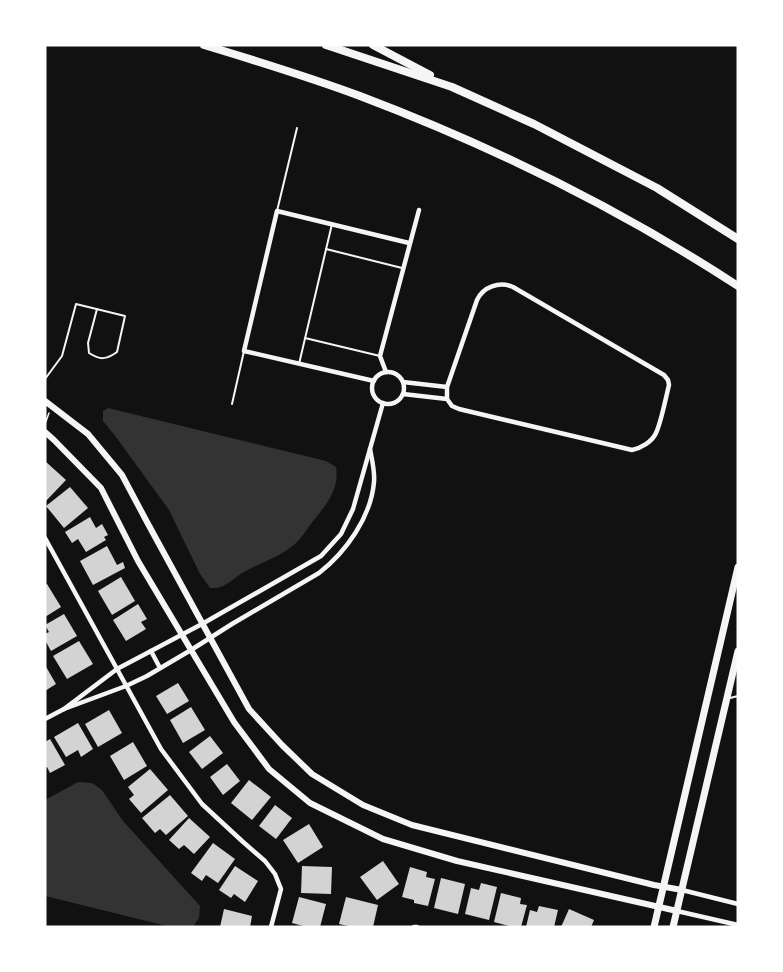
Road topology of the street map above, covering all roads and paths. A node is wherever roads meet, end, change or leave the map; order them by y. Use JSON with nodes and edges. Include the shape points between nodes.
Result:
{"nodes":[{"id":1,"x":204,"y":45,"type":"edge"},
{"id":2,"x":326,"y":45,"type":"edge"},
{"id":3,"x":373,"y":45,"type":"edge"},
{"id":4,"x":452,"y":87,"type":"junction"},
{"id":5,"x":297,"y":128,"type":"dead end"},
{"id":6,"x":419,"y":210,"type":"dead end"},
{"id":7,"x":277,"y":211,"type":"junction"},
{"id":8,"x":332,"y":224,"type":"junction"},
{"id":9,"x":738,"y":239,"type":"edge"},
{"id":10,"x":409,"y":243,"type":"junction"},
{"id":11,"x":326,"y":249,"type":"junction"},
{"id":12,"x":403,"y":268,"type":"junction"},
{"id":13,"x":738,"y":286,"type":"edge"},
{"id":14,"x":97,"y":309,"type":"junction"},
{"id":15,"x":305,"y":338,"type":"junction"},
{"id":16,"x":244,"y":351,"type":"junction"},
{"id":17,"x":380,"y":356,"type":"junction"},
{"id":18,"x":299,"y":364,"type":"junction"},
{"id":19,"x":386,"y":372,"type":"junction"},
{"id":20,"x":45,"y":379,"type":"edge"},
{"id":21,"x":374,"y":381,"type":"junction"},
{"id":22,"x":403,"y":382,"type":"junction"},
{"id":23,"x":447,"y":387,"type":"junction"},
{"id":24,"x":403,"y":394,"type":"junction"},
{"id":25,"x":447,"y":399,"type":"junction"},
{"id":26,"x":45,"y":401,"type":"edge"},
{"id":27,"x":383,"y":403,"type":"junction"},
{"id":28,"x":232,"y":404,"type":"dead end"},
{"id":29,"x":51,"y":409,"type":"dead end"},
{"id":30,"x":45,"y":424,"type":"edge"},
{"id":31,"x":45,"y":432,"type":"edge"},
{"id":32,"x":370,"y":445,"type":"junction"},
{"id":33,"x":45,"y":538,"type":"edge"},
{"id":34,"x":321,"y":556,"type":"junction"},
{"id":35,"x":329,"y":565,"type":"junction"},
{"id":36,"x":738,"y":567,"type":"edge"},
{"id":37,"x":202,"y":624,"type":"junction"},
{"id":38,"x":182,"y":635,"type":"junction"},
{"id":39,"x":210,"y":638,"type":"junction"},
{"id":40,"x":191,"y":650,"type":"junction"},
{"id":41,"x":151,"y":651,"type":"junction"},
{"id":42,"x":738,"y":651,"type":"edge"},
{"id":43,"x":117,"y":669,"type":"junction"},
{"id":44,"x":160,"y":669,"type":"junction"},
{"id":45,"x":736,"y":673,"type":"edge"},
{"id":46,"x":126,"y":686,"type":"junction"},
{"id":47,"x":738,"y":696,"type":"edge"},
{"id":48,"x":727,"y":698,"type":"junction"},
{"id":49,"x":64,"y":709,"type":"junction"},
{"id":50,"x":45,"y":719,"type":"edge"},
{"id":51,"x":663,"y":887,"type":"junction"},
{"id":52,"x":682,"y":890,"type":"junction"},
{"id":53,"x":738,"y":904,"type":"edge"},
{"id":54,"x":659,"y":906,"type":"junction"},
{"id":55,"x":677,"y":910,"type":"junction"},
{"id":56,"x":738,"y":925,"type":"edge"},
{"id":57,"x":271,"y":927,"type":"edge"},
{"id":58,"x":654,"y":927,"type":"edge"},
{"id":59,"x":673,"y":927,"type":"edge"}],
"edges":[{"from":1,"to":13,"type":"highway","via":[[359,96],[500,154],[597,202]]},
{"from":2,"to":4,"type":"highway"},
{"from":3,"to":4,"type":"highway"},
{"from":4,"to":9,"type":"highway","via":[[597,156]]},
{"from":5,"to":7,"type":"lane"},
{"from":6,"to":10,"type":"street"},
{"from":7,"to":8,"type":"street"},
{"from":7,"to":16,"type":"street"},
{"from":8,"to":10,"type":"street"},
{"from":8,"to":11,"type":"lane"},
{"from":10,"to":12,"type":"street"},
{"from":11,"to":12,"type":"lane"},
{"from":11,"to":15,"type":"lane"},
{"from":12,"to":17,"type":"street"},
{"from":14,"to":14,"type":"lane","via":[[125,316],[117,352],[109,358],[89,353]]},
{"from":14,"to":20,"type":"lane","via":[[76,304],[62,356]]},
{"from":15,"to":17,"type":"lane"},
{"from":15,"to":18,"type":"lane"},
{"from":16,"to":18,"type":"street"},
{"from":16,"to":28,"type":"lane"},
{"from":17,"to":19,"type":"street"},
{"from":18,"to":21,"type":"street"},
{"from":19,"to":21,"type":"street"},
{"from":19,"to":22,"type":"street","via":[[396,374]]},
{"from":21,"to":27,"type":"street","via":[[374,396]]},
{"from":22,"to":23,"type":"street"},
{"from":22,"to":24,"type":"street"},
{"from":23,"to":25,"type":"street"},
{"from":23,"to":25,"type":"street","via":[[480,294],[501,285],[513,287],[664,375],[669,385],[656,435],[632,450],[459,409]]},
{"from":24,"to":25,"type":"street"},
{"from":24,"to":27,"type":"street","via":[[393,403]]},
{"from":26,"to":37,"type":"street","via":[[88,434],[122,475]]},
{"from":27,"to":32,"type":"street"},
{"from":29,"to":30,"type":"path"},
{"from":31,"to":38,"type":"street","via":[[101,488]]},
{"from":32,"to":34,"type":"street","via":[[353,509],[340,534]]},
{"from":32,"to":35,"type":"street","via":[[374,480],[367,511],[349,542]]},
{"from":33,"to":43,"type":"street"},
{"from":34,"to":35,"type":"street"},
{"from":34,"to":37,"type":"street"},
{"from":35,"to":39,"type":"street"},
{"from":36,"to":51,"type":"main road"},
{"from":37,"to":38,"type":"street"},
{"from":37,"to":39,"type":"street"},
{"from":38,"to":40,"type":"street"},
{"from":38,"to":41,"type":"street"},
{"from":39,"to":40,"type":"street"},
{"from":39,"to":51,"type":"street","via":[[249,709],[312,774],[363,805],[412,825]]},
{"from":40,"to":44,"type":"street"},
{"from":40,"to":54,"type":"street","via":[[234,722],[269,769],[310,803],[383,839],[436,855]]},
{"from":41,"to":43,"type":"street"},
{"from":41,"to":44,"type":"street"},
{"from":42,"to":45,"type":"main road"},
{"from":43,"to":46,"type":"street"},
{"from":43,"to":49,"type":"street"},
{"from":44,"to":46,"type":"street"},
{"from":45,"to":48,"type":"main road"},
{"from":46,"to":49,"type":"street"},
{"from":46,"to":57,"type":"street","via":[[161,749],[202,804],[275,874],[280,889]]},
{"from":47,"to":48,"type":"lane"},
{"from":48,"to":52,"type":"main road"},
{"from":49,"to":50,"type":"street"},
{"from":51,"to":52,"type":"street"},
{"from":51,"to":54,"type":"main road"},
{"from":52,"to":53,"type":"street"},
{"from":52,"to":55,"type":"main road"},
{"from":54,"to":55,"type":"street"},
{"from":54,"to":58,"type":"main road"},
{"from":55,"to":56,"type":"street"},
{"from":55,"to":59,"type":"main road"}]}
